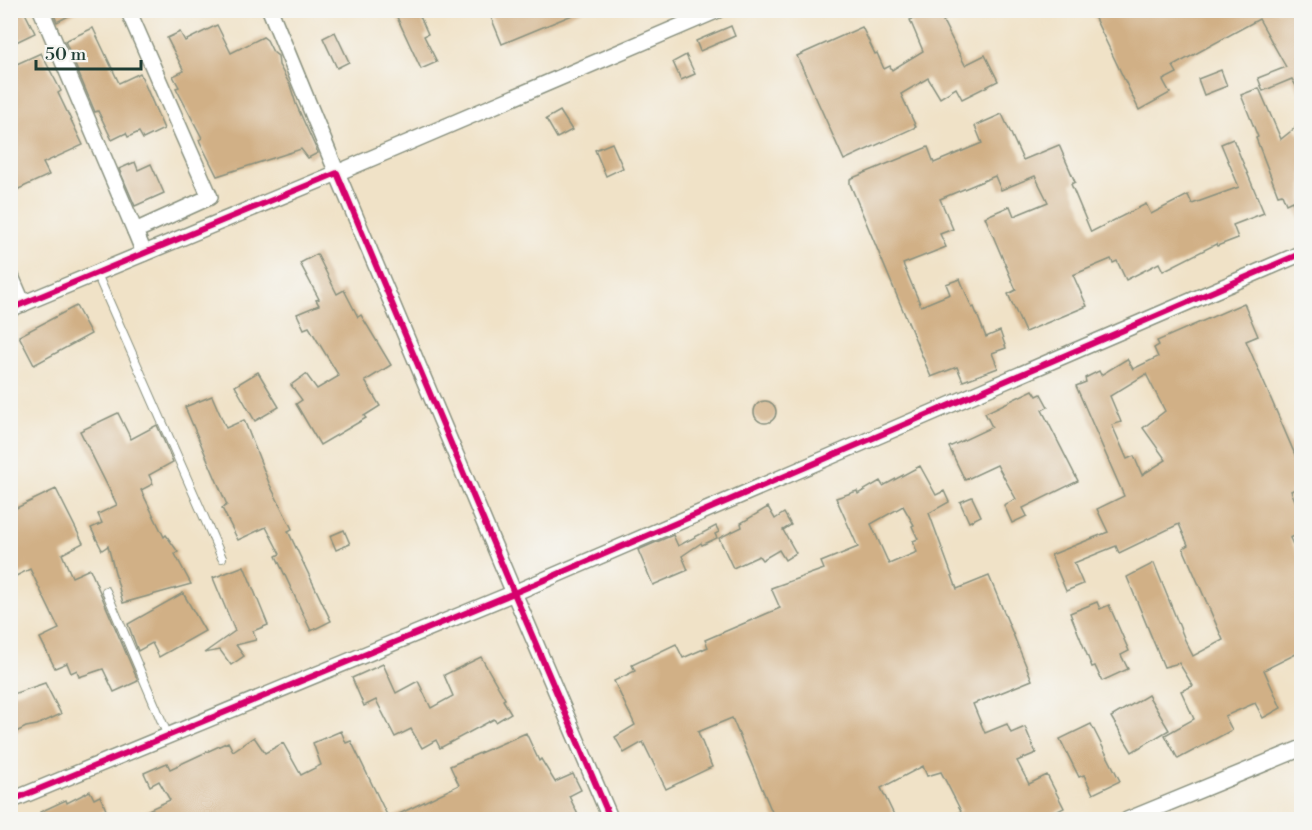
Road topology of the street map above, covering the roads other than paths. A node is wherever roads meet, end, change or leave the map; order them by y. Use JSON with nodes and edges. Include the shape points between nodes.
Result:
{"nodes":[{"id":1,"x":41,"y":10,"type":"edge"},
{"id":2,"x":128,"y":10,"type":"edge"},
{"id":3,"x":270,"y":10,"type":"edge"},
{"id":4,"x":718,"y":10,"type":"edge"},
{"id":5,"x":337,"y":172,"type":"junction"},
{"id":6,"x":135,"y":231,"type":"junction"},
{"id":7,"x":144,"y":253,"type":"junction"},
{"id":8,"x":1302,"y":253,"type":"edge"},
{"id":9,"x":10,"y":274,"type":"edge"},
{"id":10,"x":97,"y":274,"type":"junction"},
{"id":11,"x":17,"y":306,"type":"edge"},
{"id":12,"x":222,"y":558,"type":"dead end"},
{"id":13,"x":105,"y":591,"type":"dead end"},
{"id":14,"x":514,"y":593,"type":"junction"},
{"id":15,"x":168,"y":736,"type":"junction"},
{"id":16,"x":1302,"y":748,"type":"edge"},
{"id":17,"x":10,"y":801,"type":"edge"},
{"id":18,"x":611,"y":819,"type":"edge"},
{"id":19,"x":1127,"y":819,"type":"edge"}],
"edges":[{"from":1,"to":6,"type":"street"},
{"from":2,"to":6,"type":"street","via":[[210,197]]},
{"from":3,"to":5,"type":"street"},
{"from":4,"to":5,"type":"street"},
{"from":5,"to":7,"type":"street"},
{"from":5,"to":14,"type":"street"},
{"from":6,"to":7,"type":"street"},
{"from":7,"to":10,"type":"street"},
{"from":8,"to":14,"type":"street"},
{"from":9,"to":11,"type":"street"},
{"from":10,"to":11,"type":"street"},
{"from":10,"to":12,"type":"lane"},
{"from":13,"to":15,"type":"lane"},
{"from":14,"to":15,"type":"street"},
{"from":14,"to":18,"type":"street"},
{"from":15,"to":17,"type":"street"},
{"from":16,"to":19,"type":"street"}]}
